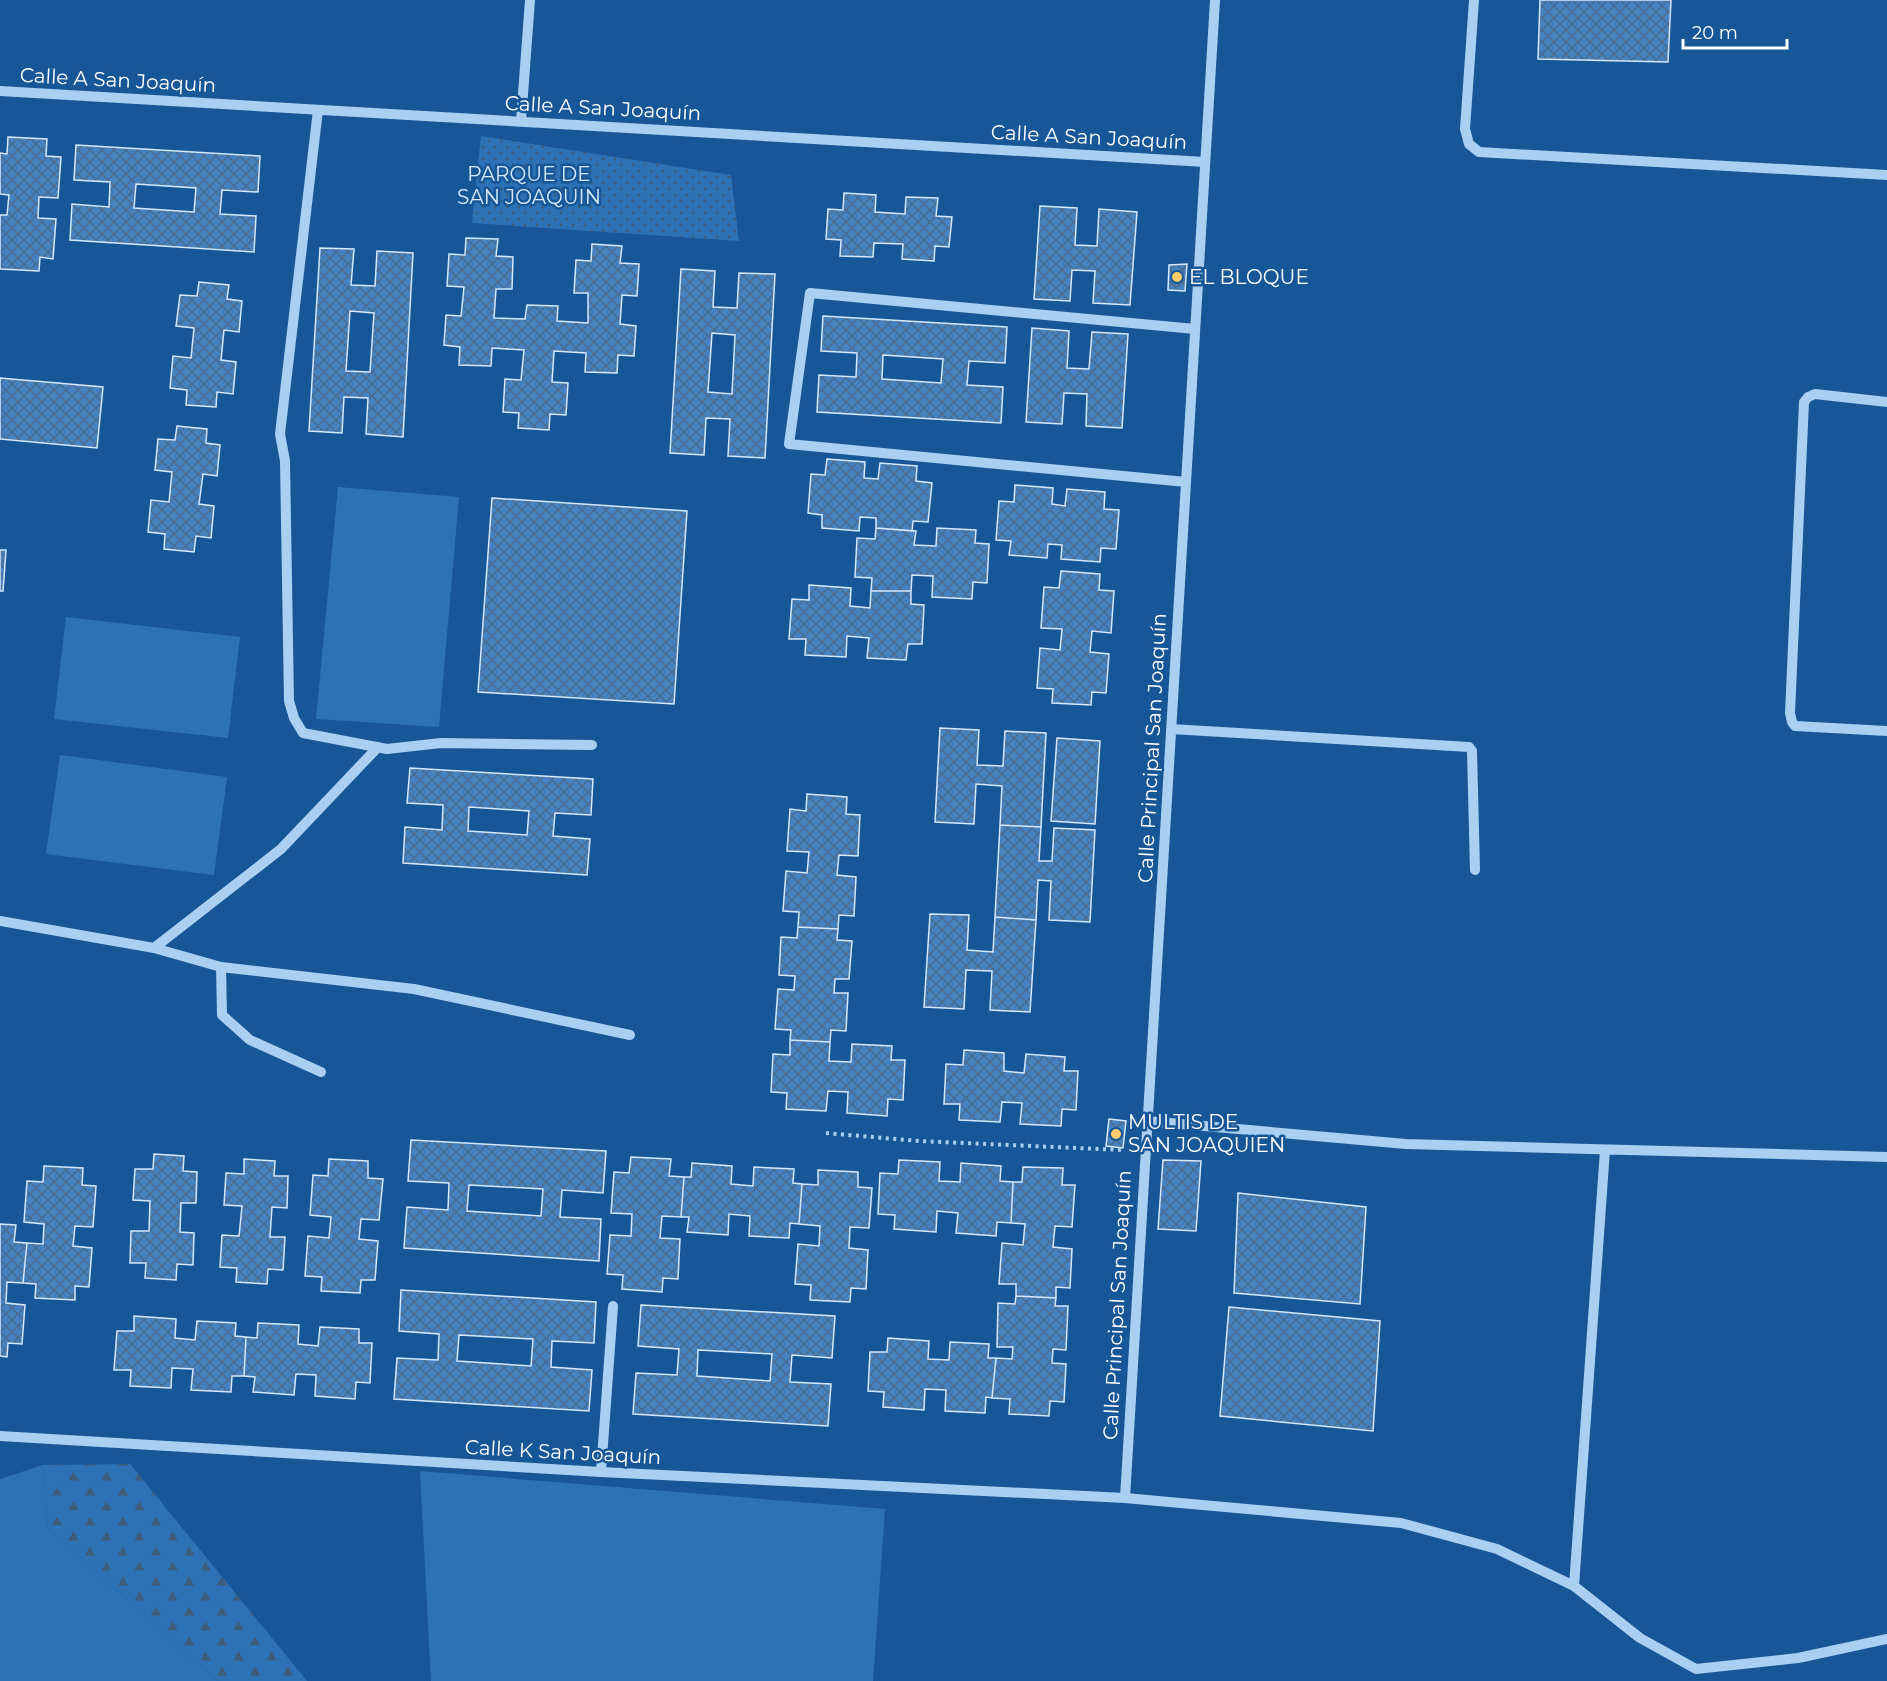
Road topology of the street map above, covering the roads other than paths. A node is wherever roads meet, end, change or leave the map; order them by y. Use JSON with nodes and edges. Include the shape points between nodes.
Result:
{"nodes":[{"id":1,"x":530,"y":0,"type":"edge"},
{"id":2,"x":1215,"y":0,"type":"edge"},
{"id":3,"x":1474,"y":0,"type":"edge"},
{"id":4,"x":0,"y":92,"type":"edge"},
{"id":5,"x":318,"y":110,"type":"junction"},
{"id":6,"x":521,"y":121,"type":"junction"},
{"id":7,"x":1205,"y":162,"type":"junction"},
{"id":8,"x":1887,"y":175,"type":"edge"},
{"id":9,"x":1195,"y":329,"type":"junction"},
{"id":10,"x":1887,"y":402,"type":"edge"},
{"id":11,"x":1186,"y":482,"type":"junction"},
{"id":12,"x":1171,"y":729,"type":"junction"},
{"id":13,"x":1887,"y":731,"type":"edge"},
{"id":14,"x":592,"y":745,"type":"dead end"},
{"id":15,"x":378,"y":747,"type":"junction"},
{"id":16,"x":1475,"y":870,"type":"dead end"},
{"id":17,"x":0,"y":921,"type":"edge"},
{"id":18,"x":154,"y":948,"type":"junction"},
{"id":19,"x":221,"y":967,"type":"junction"},
{"id":20,"x":630,"y":1035,"type":"dead end"},
{"id":21,"x":321,"y":1072,"type":"dead end"},
{"id":22,"x":1148,"y":1121,"type":"junction"},
{"id":23,"x":1605,"y":1149,"type":"junction"},
{"id":24,"x":1887,"y":1157,"type":"edge"},
{"id":25,"x":613,"y":1306,"type":"dead end"},
{"id":26,"x":0,"y":1436,"type":"edge"},
{"id":27,"x":601,"y":1472,"type":"junction"},
{"id":28,"x":1125,"y":1498,"type":"junction"},
{"id":29,"x":1574,"y":1586,"type":"junction"},
{"id":30,"x":1887,"y":1639,"type":"edge"}],
"edges":[{"from":1,"to":6,"type":"street"},
{"from":2,"to":7,"type":"street","name":"Calle Principal San Joaquín"},
{"from":3,"to":8,"type":"street","via":[[1465,129],[1469,144],[1479,152]]},
{"from":4,"to":5,"type":"street","name":"Calle A San Joaquín"},
{"from":5,"to":6,"type":"street","name":"Calle A San Joaquín"},
{"from":5,"to":15,"type":"street","via":[[280,434],[285,461],[290,701],[303,733]]},
{"from":6,"to":7,"type":"street","name":"Calle A San Joaquín"},
{"from":7,"to":9,"type":"street","name":"Calle Principal San Joaquín"},
{"from":9,"to":11,"type":"street","name":"Calle Principal San Joaquín"},
{"from":9,"to":11,"type":"street","via":[[810,293],[789,444]]},
{"from":10,"to":13,"type":"street","via":[[1815,394],[1804,402],[1790,713],[1795,726]]},
{"from":11,"to":12,"type":"street","name":"Calle Principal San Joaquín"},
{"from":12,"to":16,"type":"street","via":[[1469,747]]},
{"from":12,"to":22,"type":"street","name":"Calle Principal San Joaquín"},
{"from":14,"to":15,"type":"street","via":[[441,743]]},
{"from":15,"to":18,"type":"street","via":[[281,849]]},
{"from":17,"to":18,"type":"street"},
{"from":18,"to":19,"type":"street"},
{"from":19,"to":20,"type":"street","via":[[414,989]]},
{"from":19,"to":21,"type":"street","via":[[222,1015],[250,1040]]},
{"from":22,"to":23,"type":"street","via":[[1406,1144]]},
{"from":22,"to":28,"type":"street","name":"Calle Principal San Joaquín"},
{"from":23,"to":24,"type":"street"},
{"from":23,"to":29,"type":"street"},
{"from":25,"to":27,"type":"street"},
{"from":26,"to":27,"type":"street","name":"Calle K San Joaquín"},
{"from":27,"to":28,"type":"street","name":"Calle K San Joaquín"},
{"from":28,"to":29,"type":"street","name":"Calle K San Joaquín","via":[[1401,1523],[1497,1550]]},
{"from":29,"to":30,"type":"street","name":"Calle K San Joaquín","via":[[1640,1638],[1696,1669],[1798,1658]]}]}
